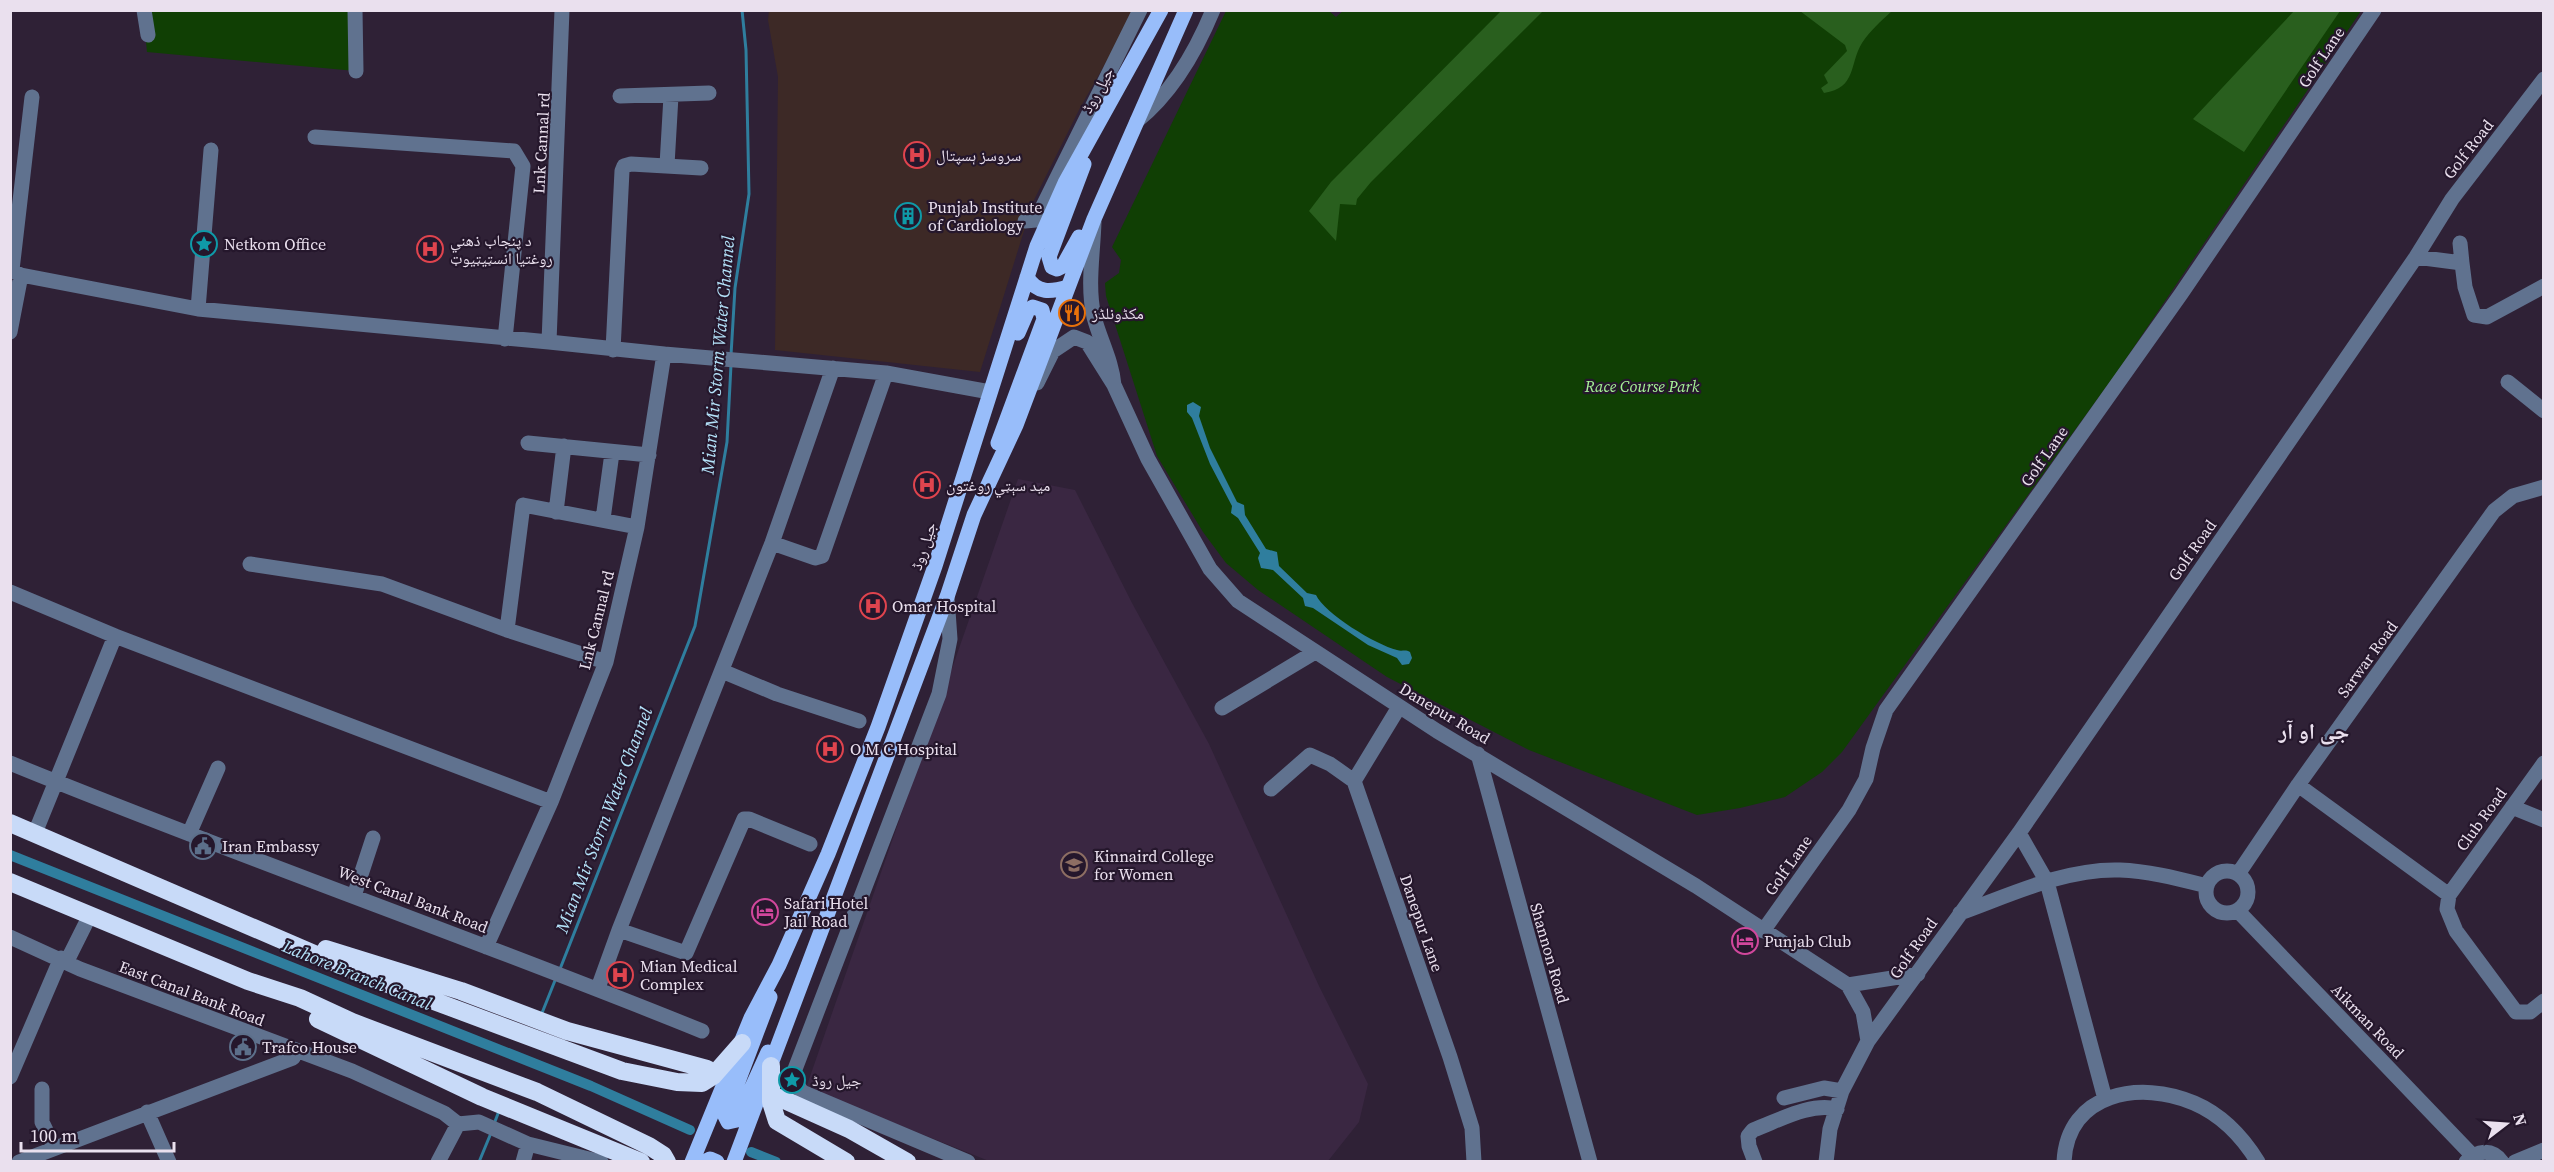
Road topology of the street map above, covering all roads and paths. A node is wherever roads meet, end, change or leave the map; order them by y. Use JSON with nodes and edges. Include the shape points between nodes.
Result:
{"nodes":[{"id":1,"x":144,"y":10,"type":"edge"},
{"id":2,"x":355,"y":10,"type":"edge"},
{"id":3,"x":562,"y":10,"type":"edge"},
{"id":4,"x":1140,"y":10,"type":"edge"},
{"id":5,"x":1161,"y":10,"type":"edge"},
{"id":6,"x":1186,"y":10,"type":"edge"},
{"id":7,"x":1212,"y":10,"type":"edge"},
{"id":8,"x":2374,"y":10,"type":"edge"},
{"id":9,"x":148,"y":35,"type":"dead end"},
{"id":10,"x":356,"y":71,"type":"dead end"},
{"id":11,"x":2544,"y":79,"type":"edge"},
{"id":12,"x":709,"y":93,"type":"dead end"},
{"id":13,"x":32,"y":96,"type":"dead end"},
{"id":14,"x":620,"y":96,"type":"dead end"},
{"id":15,"x":671,"y":96,"type":"junction"},
{"id":16,"x":1137,"y":121,"type":"junction"},
{"id":17,"x":1099,"y":124,"type":"junction"},
{"id":18,"x":315,"y":137,"type":"dead end"},
{"id":19,"x":211,"y":150,"type":"dead end"},
{"id":20,"x":1122,"y":154,"type":"junction"},
{"id":21,"x":667,"y":165,"type":"junction"},
{"id":22,"x":701,"y":168,"type":"dead end"},
{"id":23,"x":1094,"y":219,"type":"junction"},
{"id":24,"x":1025,"y":221,"type":"dead end"},
{"id":25,"x":2460,"y":243,"type":"dead end"},
{"id":26,"x":2416,"y":257,"type":"junction"},
{"id":27,"x":2462,"y":263,"type":"junction"},
{"id":28,"x":15,"y":272,"type":"edge"},
{"id":29,"x":1027,"y":277,"type":"junction"},
{"id":30,"x":2544,"y":286,"type":"edge"},
{"id":31,"x":1068,"y":287,"type":"junction"},
{"id":32,"x":198,"y":309,"type":"junction"},
{"id":33,"x":10,"y":332,"type":"edge"},
{"id":34,"x":505,"y":339,"type":"junction"},
{"id":35,"x":549,"y":342,"type":"junction"},
{"id":36,"x":613,"y":350,"type":"junction"},
{"id":37,"x":664,"y":354,"type":"junction"},
{"id":38,"x":833,"y":368,"type":"junction"},
{"id":39,"x":886,"y":373,"type":"junction"},
{"id":40,"x":2508,"y":382,"type":"dead end"},
{"id":41,"x":1114,"y":385,"type":"junction"},
{"id":42,"x":990,"y":392,"type":"junction"},
{"id":43,"x":2544,"y":411,"type":"edge"},
{"id":44,"x":1016,"y":425,"type":"junction"},
{"id":45,"x":528,"y":443,"type":"dead end"},
{"id":46,"x":564,"y":446,"type":"junction"},
{"id":47,"x":612,"y":453,"type":"junction"},
{"id":48,"x":649,"y":454,"type":"junction"},
{"id":49,"x":2544,"y":487,"type":"edge"},
{"id":50,"x":556,"y":512,"type":"junction"},
{"id":51,"x":974,"y":515,"type":"junction"},
{"id":52,"x":603,"y":519,"type":"junction"},
{"id":53,"x":637,"y":527,"type":"junction"},
{"id":54,"x":772,"y":543,"type":"junction"},
{"id":55,"x":250,"y":564,"type":"dead end"},
{"id":56,"x":10,"y":592,"type":"edge"},
{"id":57,"x":948,"y":597,"type":"junction"},
{"id":58,"x":507,"y":630,"type":"junction"},
{"id":59,"x":115,"y":636,"type":"junction"},
{"id":60,"x":1315,"y":652,"type":"junction"},
{"id":61,"x":606,"y":662,"type":"junction"},
{"id":62,"x":722,"y":671,"type":"junction"},
{"id":63,"x":1399,"y":707,"type":"junction"},
{"id":64,"x":1222,"y":708,"type":"dead end"},
{"id":65,"x":859,"y":721,"type":"dead end"},
{"id":66,"x":1478,"y":754,"type":"junction"},
{"id":67,"x":10,"y":764,"type":"edge"},
{"id":68,"x":2544,"y":764,"type":"edge"},
{"id":69,"x":218,"y":768,"type":"dead end"},
{"id":70,"x":1354,"y":781,"type":"junction"},
{"id":71,"x":55,"y":782,"type":"junction"},
{"id":72,"x":2298,"y":785,"type":"junction"},
{"id":73,"x":1271,"y":789,"type":"dead end"},
{"id":74,"x":551,"y":802,"type":"junction"},
{"id":75,"x":2512,"y":807,"type":"junction"},
{"id":76,"x":2544,"y":820,"type":"edge"},
{"id":77,"x":10,"y":823,"type":"edge"},
{"id":78,"x":35,"y":833,"type":"junction"},
{"id":79,"x":2019,"y":833,"type":"junction"},
{"id":80,"x":189,"y":834,"type":"junction"},
{"id":81,"x":373,"y":838,"type":"dead end"},
{"id":82,"x":810,"y":844,"type":"dead end"},
{"id":83,"x":2238,"y":874,"type":"junction"},
{"id":84,"x":10,"y":882,"type":"edge"},
{"id":85,"x":2047,"y":882,"type":"junction"},
{"id":86,"x":2207,"y":886,"type":"junction"},
{"id":87,"x":2449,"y":895,"type":"junction"},
{"id":88,"x":354,"y":896,"type":"junction"},
{"id":89,"x":2238,"y":911,"type":"junction"},
{"id":90,"x":1960,"y":913,"type":"junction"},
{"id":91,"x":90,"y":915,"type":"junction"},
{"id":92,"x":619,"y":930,"type":"junction"},
{"id":93,"x":1763,"y":931,"type":"junction"},
{"id":94,"x":275,"y":935,"type":"junction"},
{"id":95,"x":10,"y":938,"type":"edge"},
{"id":96,"x":486,"y":947,"type":"junction"},
{"id":97,"x":64,"y":960,"type":"junction"},
{"id":98,"x":779,"y":965,"type":"junction"},
{"id":99,"x":1918,"y":974,"type":"junction"},
{"id":100,"x":248,"y":981,"type":"junction"},
{"id":101,"x":1848,"y":985,"type":"junction"},
{"id":102,"x":598,"y":988,"type":"junction"},
{"id":103,"x":2544,"y":1001,"type":"edge"},
{"id":104,"x":791,"y":1016,"type":"junction"},
{"id":105,"x":702,"y":1031,"type":"dead end"},
{"id":106,"x":1868,"y":1041,"type":"junction"},
{"id":107,"x":742,"y":1043,"type":"junction"},
{"id":108,"x":296,"y":1052,"type":"junction"},
{"id":109,"x":771,"y":1066,"type":"junction"},
{"id":110,"x":706,"y":1069,"type":"dead end"},
{"id":111,"x":10,"y":1077,"type":"edge"},
{"id":112,"x":42,"y":1089,"type":"dead end"},
{"id":113,"x":1842,"y":1091,"type":"junction"},
{"id":114,"x":780,"y":1098,"type":"dead end"},
{"id":115,"x":1784,"y":1098,"type":"dead end"},
{"id":116,"x":2104,"y":1099,"type":"junction"},
{"id":117,"x":1836,"y":1109,"type":"junction"},
{"id":118,"x":147,"y":1112,"type":"junction"},
{"id":119,"x":458,"y":1124,"type":"junction"},
{"id":120,"x":523,"y":1141,"type":"junction"},
{"id":121,"x":54,"y":1148,"type":"junction"},
{"id":122,"x":2544,"y":1150,"type":"edge"},
{"id":123,"x":37,"y":1158,"type":"edge"},
{"id":124,"x":2469,"y":1158,"type":"edge"},
{"id":125,"x":19,"y":1161,"type":"edge"},
{"id":126,"x":170,"y":1161,"type":"edge"},
{"id":127,"x":438,"y":1161,"type":"edge"},
{"id":128,"x":523,"y":1161,"type":"edge"},
{"id":129,"x":602,"y":1161,"type":"edge"},
{"id":130,"x":641,"y":1161,"type":"edge"},
{"id":131,"x":667,"y":1161,"type":"edge"},
{"id":132,"x":692,"y":1161,"type":"edge"},
{"id":133,"x":704,"y":1161,"type":"edge"},
{"id":134,"x":717,"y":1161,"type":"edge"},
{"id":135,"x":735,"y":1161,"type":"edge"},
{"id":136,"x":846,"y":1161,"type":"edge"},
{"id":137,"x":907,"y":1161,"type":"edge"},
{"id":138,"x":968,"y":1161,"type":"edge"},
{"id":139,"x":1474,"y":1161,"type":"edge"},
{"id":140,"x":1590,"y":1161,"type":"edge"},
{"id":141,"x":1755,"y":1161,"type":"edge"},
{"id":142,"x":1826,"y":1161,"type":"edge"},
{"id":143,"x":2064,"y":1161,"type":"edge"},
{"id":144,"x":2258,"y":1161,"type":"edge"},
{"id":145,"x":2502,"y":1161,"type":"edge"},
{"id":146,"x":2515,"y":1161,"type":"edge"}],
"edges":[{"from":1,"to":9,"type":"street"},
{"from":2,"to":10,"type":"street"},
{"from":3,"to":35,"type":"street","name":"Lnk Cannal rd"},
{"from":4,"to":24,"type":"street","via":[[1036,219]]},
{"from":5,"to":17,"type":"main road","name":"جیل روڈ"},
{"from":6,"to":16,"type":"main road"},
{"from":7,"to":16,"type":"street","via":[[1173,82],[1157,105]]},
{"from":8,"to":93,"type":"street","name":"Golf Lane","via":[[2181,294],[1886,710],[1866,779],[1849,810]]},
{"from":11,"to":26,"type":"street","name":"Golf Road","via":[[2452,199]]},
{"from":12,"to":15,"type":"street"},
{"from":13,"to":28,"type":"street"},
{"from":14,"to":15,"type":"street"},
{"from":15,"to":21,"type":"street"},
{"from":16,"to":20,"type":"main road"},
{"from":17,"to":20,"type":"main road","via":[[1049,257],[1052,267],[1060,268],[1065,263]]},
{"from":17,"to":29,"type":"main road","name":"جیل روڈ","via":[[1065,183]]},
{"from":18,"to":34,"type":"street","via":[[514,151],[520,156],[523,166]]},
{"from":19,"to":32,"type":"street"},
{"from":20,"to":23,"type":"main road"},
{"from":21,"to":22,"type":"street"},
{"from":21,"to":36,"type":"street","via":[[631,164],[622,171]]},
{"from":23,"to":31,"type":"main road"},
{"from":23,"to":41,"type":"street","name":"Danepur Road","via":[[1090,291]]},
{"from":25,"to":27,"type":"street"},
{"from":26,"to":27,"type":"street"},
{"from":26,"to":79,"type":"street","name":"Golf Road"},
{"from":27,"to":30,"type":"street","via":[[2474,315],[2481,318]]},
{"from":28,"to":32,"type":"street"},
{"from":28,"to":33,"type":"street"},
{"from":29,"to":31,"type":"main road","via":[[1046,291]]},
{"from":29,"to":42,"type":"main road","name":"جیل روڈ"},
{"from":31,"to":44,"type":"main road"},
{"from":32,"to":34,"type":"street"},
{"from":34,"to":35,"type":"street"},
{"from":35,"to":36,"type":"street"},
{"from":36,"to":37,"type":"street"},
{"from":37,"to":38,"type":"street"},
{"from":37,"to":48,"type":"street","name":"Lnk Cannal rd"},
{"from":38,"to":39,"type":"street"},
{"from":38,"to":54,"type":"street"},
{"from":39,"to":42,"type":"street"},
{"from":39,"to":54,"type":"street","via":[[822,556],[816,558]]},
{"from":40,"to":43,"type":"street"},
{"from":41,"to":44,"type":"street","name":"Danepur Road","via":[[1087,342],[1074,337],[1053,351]]},
{"from":41,"to":60,"type":"street","name":"Danepur Road","via":[[1148,459],[1210,569],[1238,601]]},
{"from":42,"to":51,"type":"main road","via":[[1028,310],[1038,307],[1044,319]]},
{"from":42,"to":98,"type":"main road","name":"جیل روڈ","via":[[913,632],[828,854]]},
{"from":44,"to":51,"type":"main road"},
{"from":45,"to":46,"type":"street"},
{"from":46,"to":47,"type":"street"},
{"from":46,"to":50,"type":"street"},
{"from":47,"to":48,"type":"street"},
{"from":47,"to":52,"type":"street"},
{"from":48,"to":53,"type":"street","name":"Lnk Cannal rd"},
{"from":49,"to":72,"type":"street","name":"Sarwar Road","via":[[2513,496],[2494,511]]},
{"from":50,"to":52,"type":"street"},
{"from":50,"to":58,"type":"street","via":[[523,505]]},
{"from":51,"to":57,"type":"main road"},
{"from":52,"to":53,"type":"street"},
{"from":53,"to":61,"type":"street","name":"Lnk Cannal rd"},
{"from":54,"to":62,"type":"street"},
{"from":55,"to":58,"type":"street","via":[[382,584]]},
{"from":56,"to":59,"type":"street"},
{"from":57,"to":104,"type":"main road"},
{"from":57,"to":138,"type":"street","via":[[950,639],[939,694],[792,1077],[802,1092]]},
{"from":58,"to":61,"type":"street"},
{"from":59,"to":71,"type":"street"},
{"from":59,"to":74,"type":"street"},
{"from":60,"to":63,"type":"street","name":"Danepur Road"},
{"from":60,"to":64,"type":"street"},
{"from":61,"to":74,"type":"street","name":"Lnk Cannal rd"},
{"from":62,"to":65,"type":"street"},
{"from":62,"to":92,"type":"street"},
{"from":63,"to":66,"type":"street","name":"Danepur Road"},
{"from":63,"to":70,"type":"street"},
{"from":66,"to":93,"type":"street","name":"Danepur Road"},
{"from":66,"to":140,"type":"street","name":"Shannon Road"},
{"from":67,"to":71,"type":"street","name":"West Canal Bank Road"},
{"from":68,"to":75,"type":"street","name":"Club Road"},
{"from":69,"to":80,"type":"street"},
{"from":70,"to":73,"type":"street","via":[[1310,756]]},
{"from":70,"to":139,"type":"street","name":"Danepur Lane","via":[[1450,1057],[1472,1128]]},
{"from":71,"to":78,"type":"street"},
{"from":71,"to":80,"type":"street","name":"West Canal Bank Road"},
{"from":72,"to":83,"type":"street","name":"Sarwar Road"},
{"from":72,"to":87,"type":"street"},
{"from":74,"to":96,"type":"street","name":"Lnk Cannal rd"},
{"from":75,"to":76,"type":"street"},
{"from":75,"to":87,"type":"street","name":"Club Road"},
{"from":77,"to":78,"type":"highway"},
{"from":78,"to":94,"type":"highway"},
{"from":79,"to":85,"type":"street"},
{"from":79,"to":90,"type":"street","name":"Golf Road"},
{"from":80,"to":88,"type":"street","name":"West Canal Bank Road"},
{"from":81,"to":88,"type":"street"},
{"from":82,"to":92,"type":"street","via":[[744,819],[686,953]]},
{"from":83,"to":86,"type":"street","via":[[2224,871]]},
{"from":83,"to":89,"type":"street","via":[[2248,886],[2248,897]]},
{"from":84,"to":91,"type":"highway"},
{"from":85,"to":86,"type":"street","via":[[2088,872],[2120,870]]},
{"from":85,"to":90,"type":"street"},
{"from":85,"to":116,"type":"street"},
{"from":86,"to":89,"type":"street","via":[[2207,899],[2217,911]]},
{"from":87,"to":103,"type":"street","via":[[2447,909],[2456,931],[2516,1012],[2530,1012]]},
{"from":88,"to":96,"type":"street","name":"West Canal Bank Road"},
{"from":89,"to":124,"type":"street","name":"Aikman Road"},
{"from":90,"to":99,"type":"street","name":"Golf Road"},
{"from":91,"to":97,"type":"street"},
{"from":91,"to":100,"type":"highway"},
{"from":92,"to":102,"type":"street"},
{"from":93,"to":101,"type":"street","name":"Danepur Road"},
{"from":94,"to":107,"type":"highway","via":[[356,972],[622,1071],[702,1083]]},
{"from":94,"to":110,"type":"highway","via":[[393,968],[567,1031]]},
{"from":95,"to":97,"type":"street","name":"East Canal Bank Road"},
{"from":96,"to":102,"type":"street","name":"West Canal Bank Road"},
{"from":97,"to":108,"type":"street","name":"East Canal Bank Road"},
{"from":97,"to":111,"type":"street"},
{"from":98,"to":104,"type":"main road","via":[[765,1017],[725,1116],[728,1122],[737,1120],[777,1033]]},
{"from":98,"to":107,"type":"main road","name":"جیل روڈ"},
{"from":99,"to":101,"type":"street"},
{"from":99,"to":106,"type":"street","name":"Golf Road"},
{"from":100,"to":130,"type":"highway","via":[[482,1097]]},
{"from":100,"to":131,"type":"highway","via":[[537,1092],[649,1146]]},
{"from":101,"to":106,"type":"street","via":[[1863,1012]]},
{"from":102,"to":105,"type":"street","name":"West Canal Bank Road"},
{"from":104,"to":109,"type":"main road"},
{"from":106,"to":113,"type":"street"},
{"from":107,"to":132,"type":"main road","name":"جیل روڈ"},
{"from":108,"to":118,"type":"street","via":[[293,1058]]},
{"from":108,"to":119,"type":"street","name":"East Canal Bank Road","via":[[352,1071],[444,1113]]},
{"from":109,"to":135,"type":"main road"},
{"from":109,"to":136,"type":"highway","via":[[771,1102],[777,1121]]},
{"from":112,"to":121,"type":"street","via":[[42,1122]]},
{"from":113,"to":115,"type":"street","via":[[1824,1088]]},
{"from":113,"to":117,"type":"street"},
{"from":114,"to":137,"type":"highway"},
{"from":116,"to":143,"type":"street","via":[[2092,1105],[2071,1130]]},
{"from":116,"to":144,"type":"street","via":[[2145,1093],[2195,1103],[2223,1120]]},
{"from":117,"to":141,"type":"street","via":[[1825,1106],[1807,1110],[1753,1131],[1748,1136]]},
{"from":117,"to":142,"type":"street"},
{"from":118,"to":121,"type":"street"},
{"from":118,"to":126,"type":"street"},
{"from":119,"to":120,"type":"street","via":[[486,1125]]},
{"from":119,"to":127,"type":"street"},
{"from":120,"to":128,"type":"street"},
{"from":120,"to":129,"type":"street"},
{"from":121,"to":123,"type":"street"},
{"from":122,"to":146,"type":"street"},
{"from":123,"to":125,"type":"street"},
{"from":124,"to":145,"type":"street","name":"Aikman Road","via":[[2491,1152]]},
{"from":133,"to":134,"type":"main road"}]}
